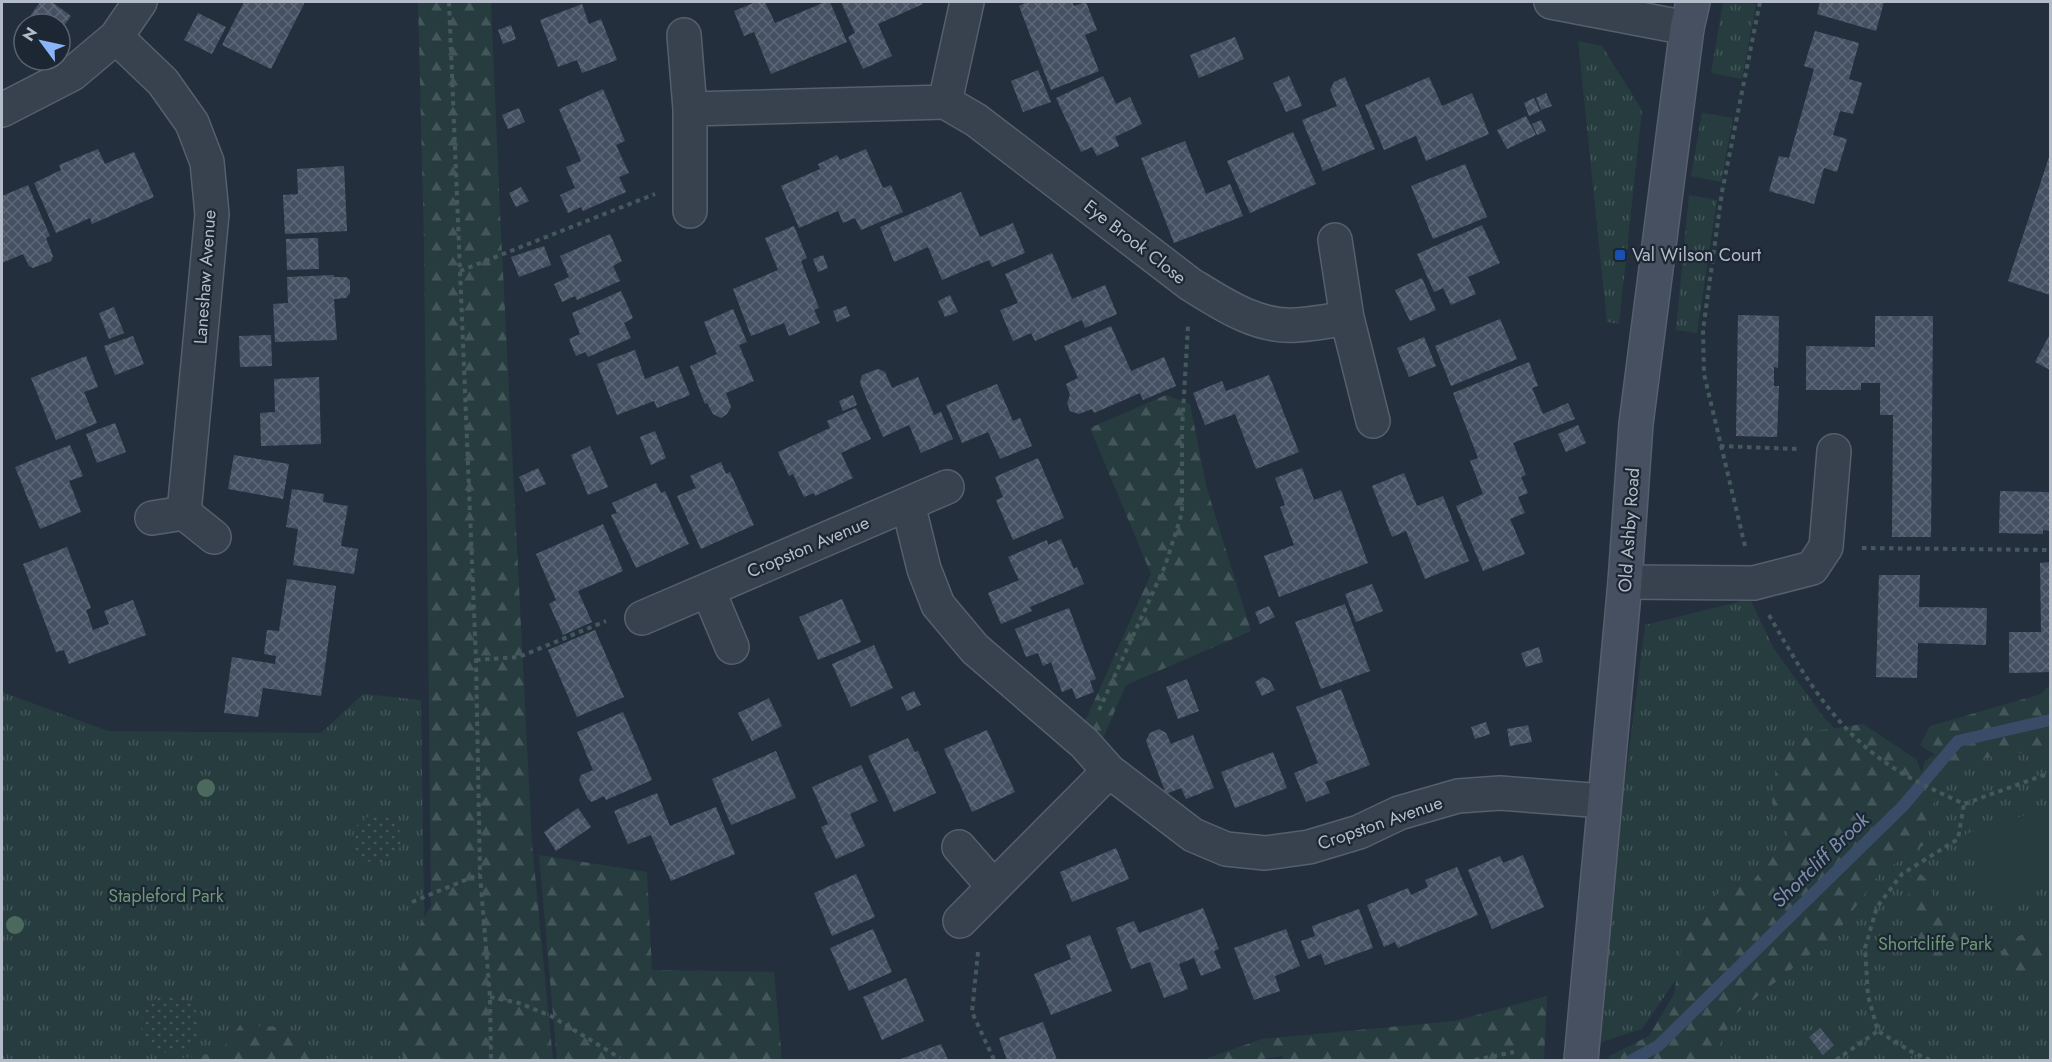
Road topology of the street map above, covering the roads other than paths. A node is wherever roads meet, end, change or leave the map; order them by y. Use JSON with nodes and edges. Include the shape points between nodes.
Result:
{"nodes":[{"id":1,"x":140,"y":2,"type":"edge"},
{"id":2,"x":967,"y":2,"type":"edge"},
{"id":3,"x":1551,"y":2,"type":"edge"},
{"id":4,"x":1690,"y":15,"type":"edge"},
{"id":5,"x":684,"y":35,"type":"dead end"},
{"id":6,"x":116,"y":37,"type":"junction"},
{"id":7,"x":945,"y":102,"type":"junction"},
{"id":8,"x":690,"y":109,"type":"junction"},
{"id":9,"x":2,"y":110,"type":"edge"},
{"id":10,"x":691,"y":195,"type":"road end"},
{"id":11,"x":1335,"y":240,"type":"dead end"},
{"id":12,"x":1347,"y":318,"type":"junction"},
{"id":13,"x":1373,"y":421,"type":"dead end"},
{"id":14,"x":1834,"y":451,"type":"road end"},
{"id":15,"x":947,"y":487,"type":"dead end"},
{"id":16,"x":908,"y":504,"type":"junction"},
{"id":17,"x":184,"y":513,"type":"junction"},
{"id":18,"x":152,"y":518,"type":"dead end"},
{"id":19,"x":214,"y":537,"type":"dead end"},
{"id":20,"x":1625,"y":582,"type":"junction"},
{"id":21,"x":708,"y":590,"type":"junction"},
{"id":22,"x":642,"y":618,"type":"road end"},
{"id":23,"x":732,"y":647,"type":"dead end"},
{"id":24,"x":1109,"y":771,"type":"junction"},
{"id":25,"x":1604,"y":801,"type":"junction"},
{"id":26,"x":959,"y":847,"type":"dead end"},
{"id":27,"x":989,"y":890,"type":"junction"},
{"id":28,"x":960,"y":921,"type":"dead end"},
{"id":29,"x":1581,"y":1060,"type":"edge"}],
"edges":[{"from":1,"to":6,"type":"street"},
{"from":2,"to":7,"type":"street"},
{"from":3,"to":4,"type":"street"},
{"from":4,"to":20,"type":"street","name":"Old Ashby Road","via":[[1636,424]]},
{"from":5,"to":8,"type":"street"},
{"from":6,"to":9,"type":"street","via":[[72,74]]},
{"from":6,"to":17,"type":"street","name":"Laneshaw Avenue","via":[[163,82],[192,123],[207,162],[212,214]]},
{"from":7,"to":8,"type":"street"},
{"from":7,"to":12,"type":"street","name":"Eye Brook Close","via":[[976,120],[1190,284],[1221,303],[1257,320],[1294,326]]},
{"from":8,"to":10,"type":"street"},
{"from":11,"to":12,"type":"street"},
{"from":12,"to":13,"type":"street"},
{"from":14,"to":20,"type":"street","via":[[1826,547],[1812,568],[1754,583]]},
{"from":15,"to":16,"type":"street","name":"Cropston Avenue"},
{"from":16,"to":21,"type":"street","name":"Cropston Avenue"},
{"from":16,"to":24,"type":"street","name":"Cropston Avenue","via":[[924,569],[938,605],[975,649],[1084,743]]},
{"from":17,"to":18,"type":"street"},
{"from":17,"to":19,"type":"street"},
{"from":20,"to":25,"type":"street","name":"Old Ashby Road"},
{"from":21,"to":22,"type":"street","name":"Cropston Avenue"},
{"from":21,"to":23,"type":"street"},
{"from":24,"to":25,"type":"street","name":"Cropston Avenue","via":[[1193,835],[1226,849],[1265,853],[1309,847],[1359,832],[1399,813],[1458,796],[1500,793]]},
{"from":24,"to":27,"type":"street"},
{"from":25,"to":29,"type":"street","name":"Old Ashby Road"},
{"from":26,"to":27,"type":"street"},
{"from":27,"to":28,"type":"street"}]}
